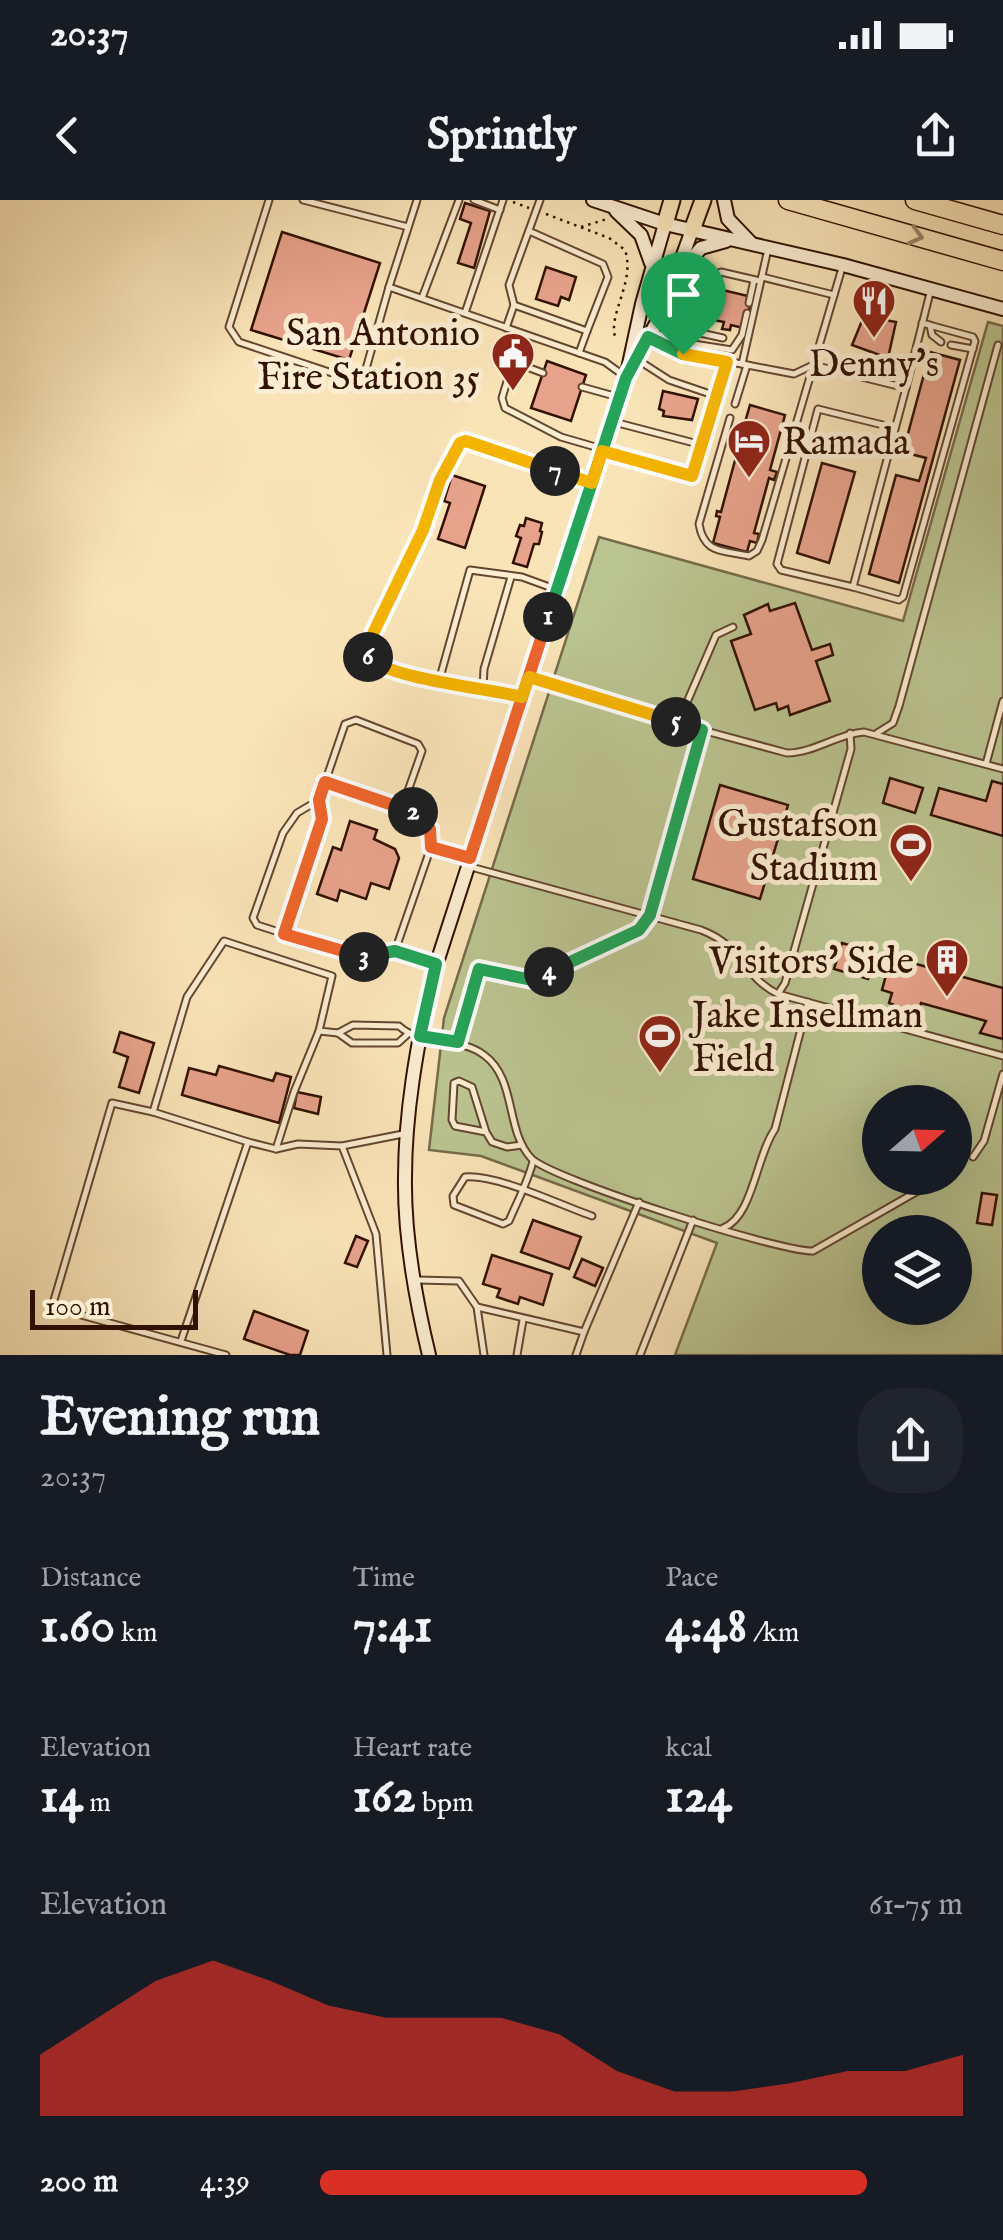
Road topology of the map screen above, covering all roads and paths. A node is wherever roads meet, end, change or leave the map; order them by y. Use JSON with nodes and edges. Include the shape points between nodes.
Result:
{"nodes":[{"id":1,"x":269,"y":200,"type":"edge"},
{"id":2,"x":303,"y":200,"type":"edge"},
{"id":3,"x":417,"y":200,"type":"edge"},
{"id":4,"x":459,"y":200,"type":"edge"},
{"id":5,"x":474,"y":200,"type":"edge"},
{"id":6,"x":504,"y":200,"type":"edge"},
{"id":7,"x":540,"y":200,"type":"edge"},
{"id":8,"x":597,"y":200,"type":"edge"},
{"id":9,"x":672,"y":200,"type":"edge"},
{"id":10,"x":703,"y":200,"type":"edge"},
{"id":11,"x":724,"y":200,"type":"edge"},
{"id":12,"x":788,"y":200,"type":"edge"},
{"id":13,"x":915,"y":200,"type":"edge"},
{"id":14,"x":500,"y":210,"type":"junction"},
{"id":15,"x":608,"y":219,"type":"dead end"},
{"id":16,"x":665,"y":224,"type":"junction"},
{"id":17,"x":1003,"y":225,"type":"edge"},
{"id":18,"x":408,"y":227,"type":"junction"},
{"id":19,"x":580,"y":228,"type":"dead end"},
{"id":20,"x":692,"y":230,"type":"junction"},
{"id":21,"x":529,"y":231,"type":"junction"},
{"id":22,"x":738,"y":241,"type":"junction"},
{"id":23,"x":753,"y":244,"type":"junction"},
{"id":24,"x":768,"y":248,"type":"junction"},
{"id":25,"x":1003,"y":261,"type":"edge"},
{"id":26,"x":843,"y":265,"type":"junction"},
{"id":27,"x":651,"y":272,"type":"junction"},
{"id":28,"x":759,"y":279,"type":"junction"},
{"id":29,"x":389,"y":287,"type":"junction"},
{"id":30,"x":931,"y":288,"type":"junction"},
{"id":31,"x":672,"y":290,"type":"junction"},
{"id":32,"x":834,"y":295,"type":"junction"},
{"id":33,"x":422,"y":298,"type":"junction"},
{"id":34,"x":749,"y":303,"type":"dead end"},
{"id":35,"x":514,"y":306,"type":"junction"},
{"id":36,"x":1003,"y":309,"type":"edge"},
{"id":37,"x":747,"y":313,"type":"dead end"},
{"id":38,"x":465,"y":314,"type":"junction"},
{"id":39,"x":926,"y":324,"type":"junction"},
{"id":40,"x":506,"y":328,"type":"junction"},
{"id":41,"x":587,"y":331,"type":"junction"},
{"id":42,"x":692,"y":331,"type":"junction"},
{"id":43,"x":648,"y":337,"type":"junction"},
{"id":44,"x":722,"y":338,"type":"dead end"},
{"id":45,"x":941,"y":342,"type":"dead end"},
{"id":46,"x":687,"y":343,"type":"junction"},
{"id":47,"x":951,"y":344,"type":"dead end"},
{"id":48,"x":998,"y":345,"type":"dead end"},
{"id":49,"x":973,"y":349,"type":"junction"},
{"id":50,"x":579,"y":353,"type":"junction"},
{"id":51,"x":683,"y":354,"type":"junction"},
{"id":52,"x":636,"y":358,"type":"junction"},
{"id":53,"x":727,"y":362,"type":"junction"},
{"id":54,"x":745,"y":365,"type":"junction"},
{"id":55,"x":813,"y":365,"type":"junction"},
{"id":56,"x":543,"y":373,"type":"dead end"},
{"id":57,"x":626,"y":378,"type":"junction"},
{"id":58,"x":582,"y":387,"type":"dead end"},
{"id":59,"x":906,"y":388,"type":"junction"},
{"id":60,"x":716,"y":396,"type":"junction"},
{"id":61,"x":620,"y":398,"type":"junction"},
{"id":62,"x":735,"y":404,"type":"dead end"},
{"id":63,"x":730,"y":418,"type":"dead end"},
{"id":64,"x":612,"y":422,"type":"junction"},
{"id":65,"x":895,"y":428,"type":"junction"},
{"id":66,"x":702,"y":444,"type":"junction"},
{"id":67,"x":602,"y":451,"type":"junction"},
{"id":68,"x":592,"y":483,"type":"junction"},
{"id":69,"x":510,"y":577,"type":"junction"},
{"id":70,"x":852,"y":587,"type":"junction"},
{"id":71,"x":557,"y":590,"type":"junction"},
{"id":72,"x":733,"y":627,"type":"dead end"},
{"id":73,"x":529,"y":677,"type":"junction"},
{"id":74,"x":439,"y":680,"type":"junction"},
{"id":75,"x":483,"y":688,"type":"junction"},
{"id":76,"x":522,"y":697,"type":"junction"},
{"id":77,"x":1003,"y":702,"type":"edge"},
{"id":78,"x":678,"y":723,"type":"junction"},
{"id":79,"x":702,"y":730,"type":"junction"},
{"id":80,"x":850,"y":733,"type":"junction"},
{"id":81,"x":875,"y":734,"type":"junction"},
{"id":82,"x":986,"y":764,"type":"junction"},
{"id":83,"x":1003,"y":769,"type":"edge"},
{"id":84,"x":325,"y":782,"type":"junction"},
{"id":85,"x":319,"y":800,"type":"junction"},
{"id":86,"x":403,"y":806,"type":"junction"},
{"id":87,"x":431,"y":847,"type":"junction"},
{"id":88,"x":469,"y":862,"type":"junction"},
{"id":89,"x":650,"y":915,"type":"junction"},
{"id":90,"x":284,"y":934,"type":"junction"},
{"id":91,"x":395,"y":951,"type":"junction"},
{"id":92,"x":436,"y":964,"type":"junction"},
{"id":93,"x":778,"y":994,"type":"junction"},
{"id":94,"x":808,"y":1002,"type":"junction"},
{"id":95,"x":319,"y":1031,"type":"junction"},
{"id":96,"x":338,"y":1034,"type":"junction"},
{"id":97,"x":414,"y":1035,"type":"junction"},
{"id":98,"x":458,"y":1042,"type":"junction"},
{"id":99,"x":1003,"y":1056,"type":"edge"},
{"id":100,"x":1003,"y":1074,"type":"edge"},
{"id":101,"x":153,"y":1112,"type":"junction"},
{"id":102,"x":486,"y":1132,"type":"junction"},
{"id":103,"x":406,"y":1134,"type":"junction"},
{"id":104,"x":248,"y":1142,"type":"junction"},
{"id":105,"x":522,"y":1145,"type":"junction"},
{"id":106,"x":342,"y":1146,"type":"junction"},
{"id":107,"x":276,"y":1149,"type":"junction"},
{"id":108,"x":973,"y":1157,"type":"dead end"},
{"id":109,"x":533,"y":1161,"type":"junction"},
{"id":110,"x":522,"y":1191,"type":"junction"},
{"id":111,"x":911,"y":1195,"type":"edge"},
{"id":112,"x":639,"y":1202,"type":"junction"},
{"id":113,"x":592,"y":1216,"type":"dead end"},
{"id":114,"x":692,"y":1220,"type":"junction"},
{"id":115,"x":721,"y":1229,"type":"junction"},
{"id":116,"x":414,"y":1280,"type":"junction"},
{"id":117,"x":476,"y":1308,"type":"junction"},
{"id":118,"x":523,"y":1320,"type":"junction"},
{"id":119,"x":584,"y":1332,"type":"junction"},
{"id":120,"x":181,"y":1340,"type":"junction"},
{"id":121,"x":226,"y":1355,"type":"edge"},
{"id":122,"x":387,"y":1355,"type":"edge"},
{"id":123,"x":428,"y":1355,"type":"edge"},
{"id":124,"x":484,"y":1355,"type":"edge"},
{"id":125,"x":517,"y":1355,"type":"edge"},
{"id":126,"x":576,"y":1355,"type":"edge"},
{"id":127,"x":640,"y":1355,"type":"edge"}],
"edges":[{"from":1,"to":29,"type":"lane","via":[[228,327],[238,342],[362,383]]},
{"from":2,"to":18,"type":"lane"},
{"from":3,"to":18,"type":"lane"},
{"from":4,"to":33,"type":"lane"},
{"from":5,"to":14,"type":"lane"},
{"from":6,"to":14,"type":"lane"},
{"from":7,"to":21,"type":"lane"},
{"from":8,"to":16,"type":"main road"},
{"from":8,"to":27,"type":"main road","via":[[637,230]]},
{"from":9,"to":16,"type":"main road"},
{"from":10,"to":20,"type":"main road"},
{"from":11,"to":23,"type":"main road","via":[[728,219]]},
{"from":12,"to":25,"type":"highway","one_way":true},
{"from":13,"to":17,"type":"highway"},
{"from":14,"to":38,"type":"lane"},
{"from":15,"to":19,"type":"path"},
{"from":16,"to":20,"type":"main road"},
{"from":16,"to":27,"type":"main road"},
{"from":18,"to":29,"type":"lane"},
{"from":20,"to":22,"type":"main road"},
{"from":20,"to":31,"type":"main road"},
{"from":21,"to":35,"type":"lane","via":[[509,285]]},
{"from":21,"to":41,"type":"lane","via":[[607,270]]},
{"from":22,"to":23,"type":"main road"},
{"from":22,"to":31,"type":"main road","via":[[698,251]]},
{"from":23,"to":24,"type":"main road"},
{"from":24,"to":26,"type":"main road"},
{"from":24,"to":28,"type":"lane"},
{"from":26,"to":30,"type":"main road"},
{"from":26,"to":32,"type":"lane"},
{"from":27,"to":57,"type":"main road"},
{"from":28,"to":32,"type":"lane"},
{"from":28,"to":34,"type":"lane"},
{"from":28,"to":42,"type":"lane","via":[[715,275]]},
{"from":28,"to":54,"type":"lane"},
{"from":29,"to":33,"type":"lane"},
{"from":30,"to":36,"type":"main road"},
{"from":30,"to":39,"type":"lane"},
{"from":31,"to":43,"type":"main road"},
{"from":32,"to":55,"type":"lane"},
{"from":33,"to":38,"type":"lane"},
{"from":35,"to":40,"type":"lane"},
{"from":35,"to":41,"type":"lane"},
{"from":37,"to":46,"type":"lane","via":[[732,350]]},
{"from":38,"to":40,"type":"lane"},
{"from":39,"to":45,"type":"lane"},
{"from":39,"to":49,"type":"lane","via":[[973,337]]},
{"from":39,"to":59,"type":"lane"},
{"from":40,"to":50,"type":"lane"},
{"from":41,"to":50,"type":"lane"},
{"from":42,"to":44,"type":"lane"},
{"from":42,"to":46,"type":"lane"},
{"from":43,"to":51,"type":"lane"},
{"from":43,"to":52,"type":"main road"},
{"from":46,"to":51,"type":"lane"},
{"from":47,"to":49,"type":"lane"},
{"from":48,"to":81,"type":"lane","via":[[899,706],[893,723]]},
{"from":49,"to":70,"type":"lane","via":[[904,597]]},
{"from":50,"to":57,"type":"lane"},
{"from":51,"to":53,"type":"lane"},
{"from":52,"to":57,"type":"main road"},
{"from":52,"to":60,"type":"lane","via":[[669,380]]},
{"from":53,"to":54,"type":"lane"},
{"from":53,"to":60,"type":"lane"},
{"from":54,"to":55,"type":"lane","via":[[794,374]]},
{"from":54,"to":62,"type":"lane"},
{"from":55,"to":59,"type":"lane"},
{"from":55,"to":63,"type":"lane","via":[[762,540],[749,556],[709,547],[698,524]]},
{"from":56,"to":67,"type":"lane","via":[[512,365],[504,408]]},
{"from":57,"to":61,"type":"main road"},
{"from":58,"to":61,"type":"lane"},
{"from":59,"to":65,"type":"lane"},
{"from":60,"to":66,"type":"lane"},
{"from":61,"to":64,"type":"main road"},
{"from":64,"to":66,"type":"lane"},
{"from":64,"to":67,"type":"main road"},
{"from":65,"to":70,"type":"lane"},
{"from":65,"to":70,"type":"lane","via":[[818,409],[777,564]]},
{"from":66,"to":67,"type":"lane","via":[[692,476]]},
{"from":67,"to":68,"type":"main road"},
{"from":68,"to":71,"type":"main road"},
{"from":68,"to":74,"type":"lane","via":[[466,441],[456,447],[366,655],[384,668]]},
{"from":69,"to":71,"type":"lane"},
{"from":69,"to":74,"type":"lane","via":[[470,570]]},
{"from":69,"to":75,"type":"lane"},
{"from":71,"to":73,"type":"main road"},
{"from":72,"to":78,"type":"lane","via":[[716,635]]},
{"from":73,"to":76,"type":"main road"},
{"from":73,"to":78,"type":"lane"},
{"from":74,"to":75,"type":"lane"},
{"from":75,"to":76,"type":"lane"},
{"from":76,"to":88,"type":"main road"},
{"from":77,"to":82,"type":"lane"},
{"from":78,"to":79,"type":"lane"},
{"from":79,"to":80,"type":"lane","via":[[800,753]]},
{"from":79,"to":89,"type":"lane"},
{"from":80,"to":81,"type":"lane"},
{"from":80,"to":93,"type":"lane","via":[[851,749]]},
{"from":81,"to":82,"type":"lane"},
{"from":82,"to":83,"type":"lane"},
{"from":84,"to":85,"type":"lane"},
{"from":84,"to":86,"type":"lane"},
{"from":84,"to":86,"type":"lane","via":[[346,724],[356,720],[422,751]]},
{"from":85,"to":90,"type":"lane","via":[[322,819]]},
{"from":85,"to":90,"type":"lane","via":[[297,813],[283,833],[254,918],[257,926]]},
{"from":86,"to":87,"type":"lane","via":[[427,823]]},
{"from":87,"to":88,"type":"lane"},
{"from":87,"to":91,"type":"lane"},
{"from":88,"to":89,"type":"lane"},
{"from":88,"to":92,"type":"main road"},
{"from":89,"to":93,"type":"lane","via":[[726,941],[756,980]]},
{"from":89,"to":98,"type":"lane","via":[[639,930],[532,980],[479,969]]},
{"from":90,"to":91,"type":"lane","via":[[362,958]]},
{"from":91,"to":92,"type":"lane"},
{"from":92,"to":97,"type":"main road"},
{"from":93,"to":94,"type":"lane"},
{"from":94,"to":99,"type":"lane"},
{"from":94,"to":115,"type":"lane","via":[[775,1128],[743,1213]]},
{"from":95,"to":96,"type":"lane"},
{"from":95,"to":101,"type":"lane","via":[[332,976],[224,941],[186,997]]},
{"from":95,"to":107,"type":"lane"},
{"from":96,"to":97,"type":"lane","via":[[352,1043],[398,1043]]},
{"from":96,"to":97,"type":"lane","via":[[353,1025],[399,1026]]},
{"from":97,"to":98,"type":"lane"},
{"from":97,"to":103,"type":"main road"},
{"from":98,"to":105,"type":"lane","via":[[485,1056],[502,1076]]},
{"from":100,"to":108,"type":"lane"},
{"from":101,"to":104,"type":"lane"},
{"from":101,"to":120,"type":"lane","via":[[112,1103],[52,1307]]},
{"from":102,"to":102,"type":"lane","via":[[472,1087],[454,1083],[455,1126]]},
{"from":102,"to":105,"type":"lane","via":[[500,1145]]},
{"from":103,"to":106,"type":"lane"},
{"from":103,"to":116,"type":"main road"},
{"from":104,"to":107,"type":"lane"},
{"from":104,"to":120,"type":"lane"},
{"from":105,"to":109,"type":"lane"},
{"from":106,"to":107,"type":"lane"},
{"from":106,"to":122,"type":"lane","via":[[376,1234]]},
{"from":109,"to":110,"type":"lane"},
{"from":109,"to":112,"type":"lane"},
{"from":110,"to":110,"type":"lane","via":[[481,1175],[465,1177],[454,1205],[503,1224]]},
{"from":110,"to":113,"type":"lane"},
{"from":111,"to":115,"type":"lane","via":[[813,1251],[795,1252]]},
{"from":112,"to":114,"type":"lane"},
{"from":112,"to":119,"type":"lane"},
{"from":114,"to":115,"type":"lane"},
{"from":114,"to":127,"type":"lane"},
{"from":116,"to":117,"type":"lane","via":[[459,1280]]},
{"from":116,"to":123,"type":"main road"},
{"from":117,"to":118,"type":"lane"},
{"from":117,"to":124,"type":"lane"},
{"from":118,"to":119,"type":"lane"},
{"from":118,"to":125,"type":"lane"},
{"from":119,"to":126,"type":"lane"},
{"from":120,"to":121,"type":"lane"}]}
